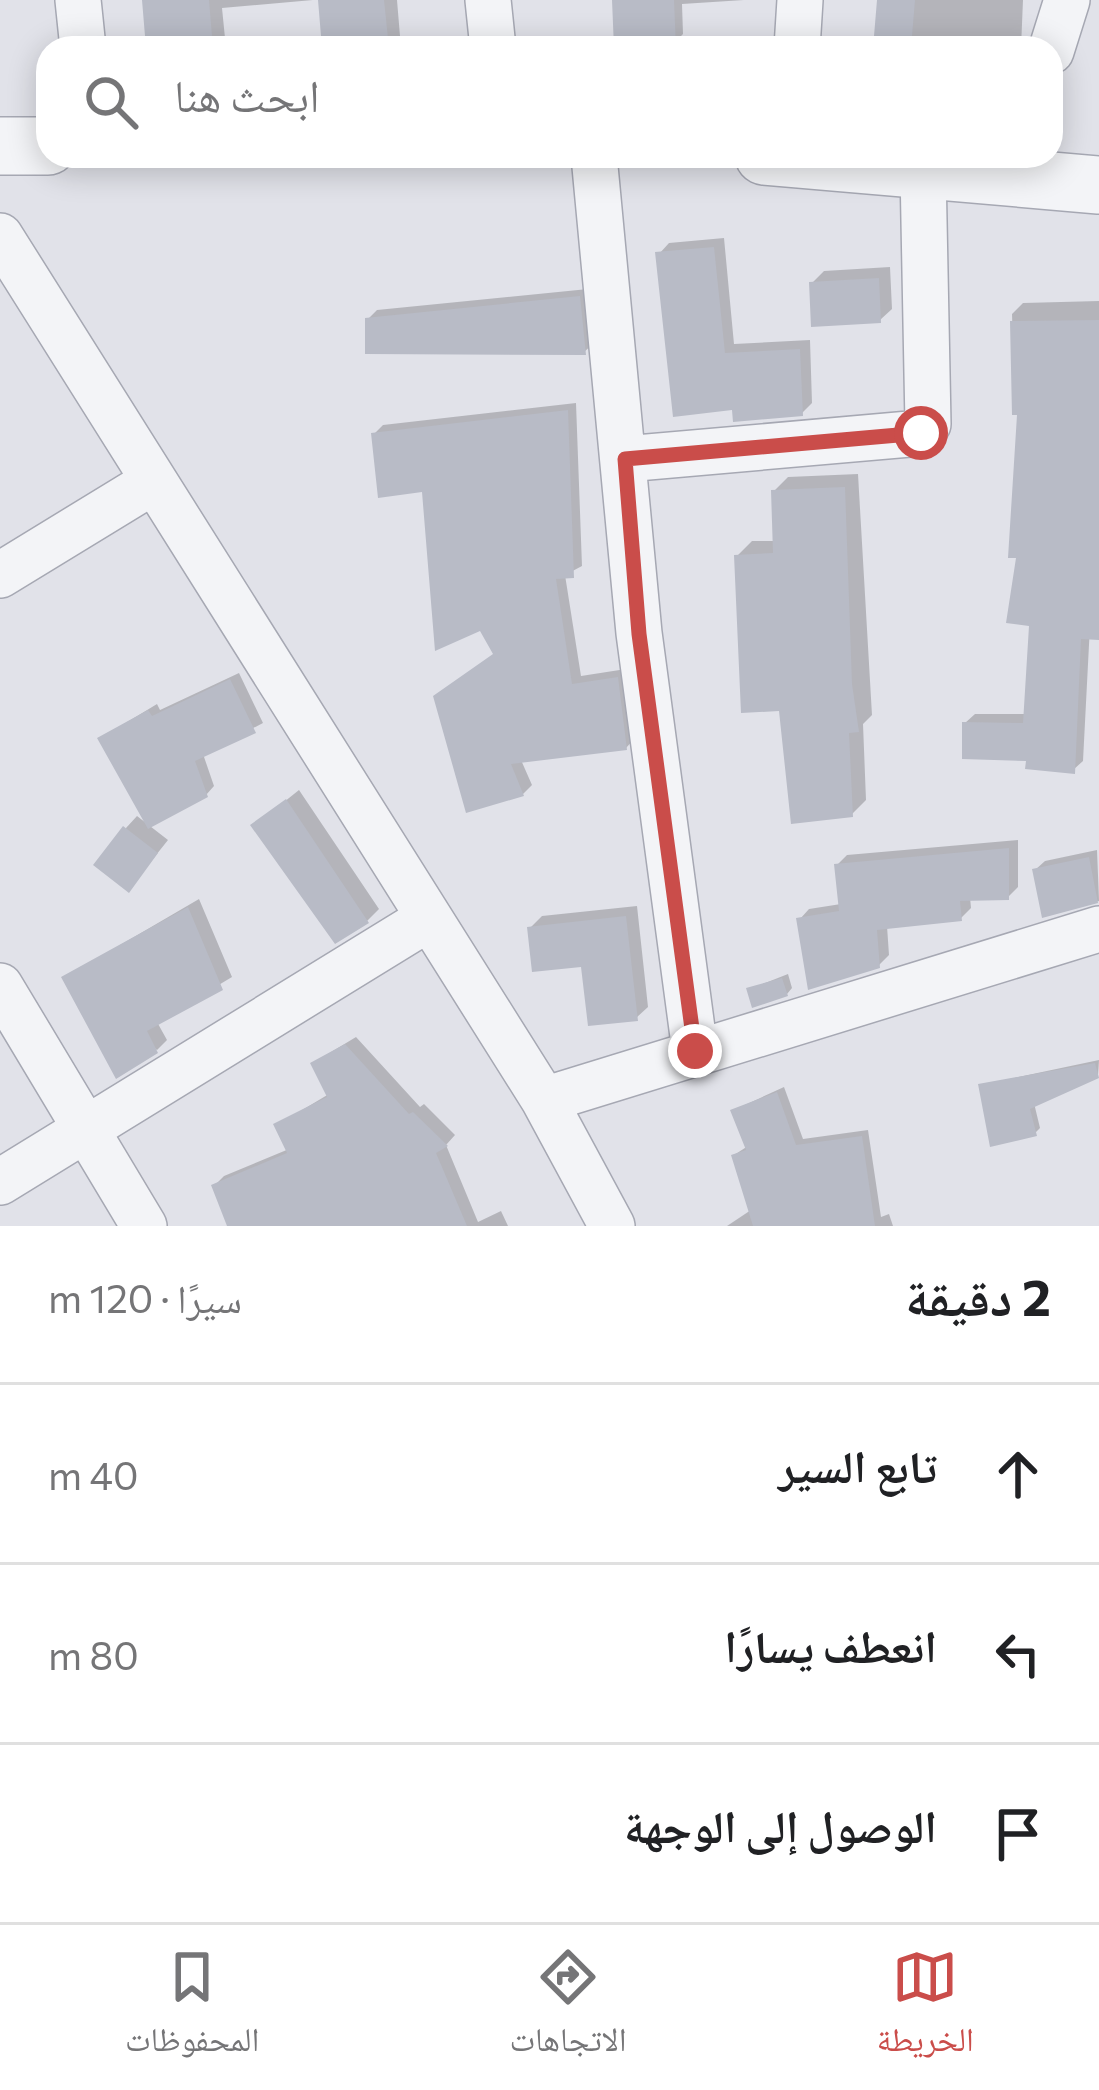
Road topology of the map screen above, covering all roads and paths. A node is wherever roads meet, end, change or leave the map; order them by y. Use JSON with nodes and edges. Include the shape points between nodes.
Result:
{"nodes":[{"id":1,"x":78,"y":0,"type":"edge"},
{"id":2,"x":488,"y":0,"type":"edge"},
{"id":3,"x":800,"y":0,"type":"edge"},
{"id":4,"x":1067,"y":0,"type":"edge"},
{"id":5,"x":82,"y":36,"type":"edge"},
{"id":6,"x":492,"y":36,"type":"edge"},
{"id":7,"x":798,"y":36,"type":"edge"},
{"id":8,"x":1055,"y":36,"type":"edge"},
{"id":9,"x":0,"y":146,"type":"edge"},
{"id":10,"x":36,"y":146,"type":"edge"},
{"id":11,"x":595,"y":168,"type":"edge"},
{"id":12,"x":901,"y":168,"type":"edge"},
{"id":13,"x":969,"y":168,"type":"edge"},
{"id":14,"x":1024,"y":168,"type":"edge"},
{"id":15,"x":923,"y":170,"type":"junction"},
{"id":16,"x":1099,"y":185,"type":"edge"},
{"id":17,"x":0,"y":236,"type":"edge"},
{"id":18,"x":625,"y":459,"type":"junction"},
{"id":19,"x":154,"y":481,"type":"junction"},
{"id":20,"x":0,"y":575,"type":"edge"},
{"id":21,"x":426,"y":920,"type":"junction"},
{"id":22,"x":1099,"y":929,"type":"edge"},
{"id":23,"x":0,"y":986,"type":"edge"},
{"id":24,"x":695,"y":1051,"type":"junction"},
{"id":25,"x":544,"y":1100,"type":"junction"},
{"id":26,"x":86,"y":1128,"type":"junction"},
{"id":27,"x":0,"y":1182,"type":"edge"},
{"id":28,"x":144,"y":1226,"type":"edge"},
{"id":29,"x":612,"y":1226,"type":"edge"}],
"edges":[{"from":1,"to":5,"type":"street"},
{"from":2,"to":6,"type":"street"},
{"from":3,"to":7,"type":"street"},
{"from":4,"to":8,"type":"street"},
{"from":9,"to":10,"type":"street"},
{"from":11,"to":18,"type":"street"},
{"from":12,"to":15,"type":"street"},
{"from":13,"to":15,"type":"street"},
{"from":14,"to":16,"type":"street"},
{"from":15,"to":18,"type":"street","via":[[928,424],[921,433]]},
{"from":17,"to":19,"type":"street"},
{"from":18,"to":24,"type":"street","via":[[639,634]]},
{"from":19,"to":20,"type":"street"},
{"from":19,"to":21,"type":"street"},
{"from":21,"to":25,"type":"street"},
{"from":21,"to":26,"type":"street"},
{"from":22,"to":24,"type":"street"},
{"from":23,"to":26,"type":"street"},
{"from":24,"to":25,"type":"street"},
{"from":25,"to":29,"type":"street"},
{"from":26,"to":27,"type":"street"},
{"from":26,"to":28,"type":"street"}]}
